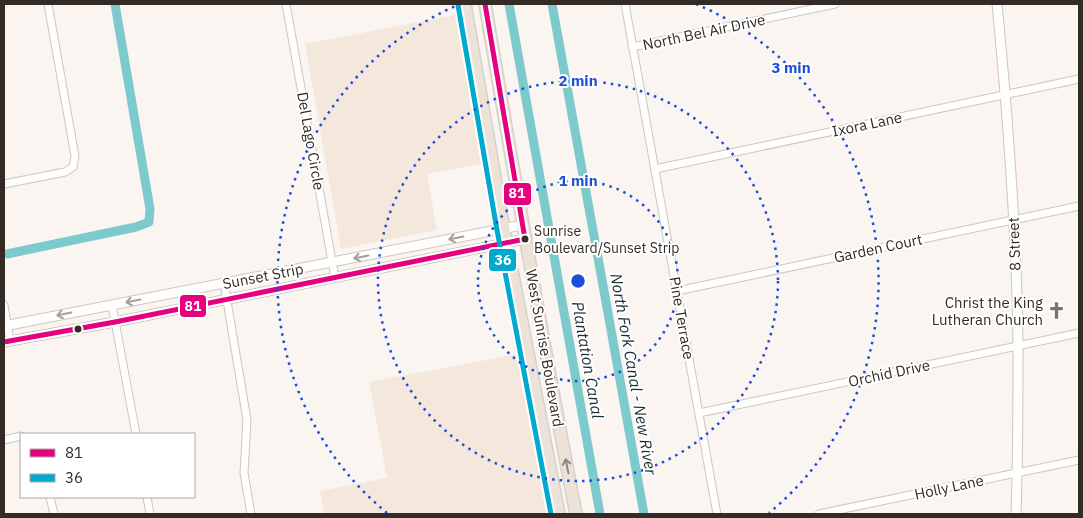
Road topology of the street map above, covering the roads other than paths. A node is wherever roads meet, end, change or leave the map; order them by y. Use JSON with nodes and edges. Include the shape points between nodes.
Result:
{"nodes":[{"id":1,"x":48,"y":4,"type":"edge"},
{"id":2,"x":286,"y":4,"type":"edge"},
{"id":3,"x":465,"y":4,"type":"edge"},
{"id":4,"x":485,"y":4,"type":"edge"},
{"id":5,"x":625,"y":4,"type":"edge"},
{"id":6,"x":835,"y":4,"type":"edge"},
{"id":7,"x":997,"y":4,"type":"edge"},
{"id":8,"x":632,"y":47,"type":"junction"},
{"id":9,"x":1079,"y":79,"type":"edge"},
{"id":10,"x":1006,"y":95,"type":"junction"},
{"id":11,"x":655,"y":168,"type":"junction"},
{"id":12,"x":4,"y":184,"type":"edge"},
{"id":13,"x":1079,"y":206,"type":"edge"},
{"id":14,"x":1014,"y":220,"type":"junction"},
{"id":15,"x":522,"y":225,"type":"junction"},
{"id":16,"x":504,"y":228,"type":"junction"},
{"id":17,"x":525,"y":240,"type":"junction"},
{"id":18,"x":507,"y":242,"type":"junction"},
{"id":19,"x":333,"y":262,"type":"junction"},
{"id":20,"x":335,"y":278,"type":"junction"},
{"id":21,"x":224,"y":283,"type":"junction"},
{"id":22,"x":677,"y":291,"type":"junction"},
{"id":23,"x":227,"y":299,"type":"junction"},
{"id":24,"x":4,"y":305,"type":"edge"},
{"id":25,"x":112,"y":305,"type":"junction"},
{"id":26,"x":115,"y":322,"type":"junction"},
{"id":27,"x":6,"y":325,"type":"edge"},
{"id":28,"x":1079,"y":333,"type":"edge"},
{"id":29,"x":7,"y":342,"type":"edge"},
{"id":30,"x":1018,"y":346,"type":"junction"},
{"id":31,"x":699,"y":413,"type":"junction"},
{"id":32,"x":136,"y":433,"type":"edge"},
{"id":33,"x":20,"y":436,"type":"edge"},
{"id":34,"x":4,"y":440,"type":"edge"},
{"id":35,"x":1079,"y":460,"type":"edge"},
{"id":36,"x":1017,"y":473,"type":"junction"},
{"id":37,"x":50,"y":498,"type":"edge"},
{"id":38,"x":147,"y":498,"type":"edge"},
{"id":39,"x":54,"y":514,"type":"edge"},
{"id":40,"x":150,"y":514,"type":"edge"},
{"id":41,"x":251,"y":514,"type":"edge"},
{"id":42,"x":559,"y":514,"type":"edge"},
{"id":43,"x":576,"y":514,"type":"edge"},
{"id":44,"x":717,"y":514,"type":"edge"},
{"id":45,"x":819,"y":514,"type":"edge"},
{"id":46,"x":1016,"y":514,"type":"edge"}],
"edges":[{"from":1,"to":12,"type":"street","via":[[76,156],[73,167],[64,172]]},
{"from":2,"to":19,"type":"street","name":"Del Lago Circle"},
{"from":3,"to":16,"type":"highway","name":"West Sunrise Boulevard"},
{"from":4,"to":15,"type":"highway","name":"West Sunrise Boulevard"},
{"from":5,"to":8,"type":"street","name":"Pine Terrace"},
{"from":6,"to":8,"type":"street","name":"North Bel Air Drive"},
{"from":7,"to":10,"type":"street","name":"8 Street"},
{"from":8,"to":11,"type":"street","name":"Pine Terrace"},
{"from":9,"to":10,"type":"street","name":"Ixora Lane"},
{"from":10,"to":11,"type":"street","name":"Ixora Lane"},
{"from":10,"to":14,"type":"street","name":"8 Street"},
{"from":11,"to":22,"type":"street","name":"Pine Terrace"},
{"from":13,"to":14,"type":"street","name":"Garden Court"},
{"from":14,"to":22,"type":"street","name":"Garden Court"},
{"from":14,"to":30,"type":"street","name":"8 Street"},
{"from":15,"to":16,"type":"street","name":"Sunset Strip"},
{"from":15,"to":17,"type":"highway","name":"West Sunrise Boulevard"},
{"from":16,"to":18,"type":"highway","name":"West Sunrise Boulevard"},
{"from":16,"to":19,"type":"street","name":"Sunset Strip","one_way":true},
{"from":17,"to":18,"type":"street","name":"Sunset Strip"},
{"from":43,"to":17,"type":"highway","name":"West Sunrise Boulevard","one_way":true},
{"from":18,"to":20,"type":"street","name":"Sunset Strip"},
{"from":18,"to":42,"type":"highway","name":"West Sunrise Boulevard"},
{"from":19,"to":20,"type":"street","name":"Del Lago Circle"},
{"from":19,"to":21,"type":"street","name":"Sunset Strip"},
{"from":20,"to":23,"type":"street","name":"Sunset Strip"},
{"from":21,"to":23,"type":"street"},
{"from":21,"to":25,"type":"street","name":"Sunset Strip","one_way":true},
{"from":22,"to":31,"type":"street","name":"Pine Terrace"},
{"from":23,"to":26,"type":"street","name":"Sunset Strip"},
{"from":23,"to":41,"type":"street","via":[[247,420],[244,473]]},
{"from":24,"to":27,"type":"street"},
{"from":25,"to":26,"type":"street"},
{"from":25,"to":27,"type":"street","name":"Sunset Strip","one_way":true},
{"from":26,"to":29,"type":"street","name":"Sunset Strip"},
{"from":26,"to":32,"type":"street"},
{"from":27,"to":29,"type":"street"},
{"from":28,"to":30,"type":"street","name":"Orchid Drive"},
{"from":30,"to":31,"type":"street","name":"Orchid Drive"},
{"from":30,"to":36,"type":"street","name":"8 Street"},
{"from":31,"to":44,"type":"street","name":"Pine Terrace"},
{"from":33,"to":34,"type":"street"},
{"from":35,"to":36,"type":"street","name":"Holly Lane"},
{"from":36,"to":45,"type":"street","name":"Holly Lane"},
{"from":36,"to":46,"type":"street","name":"8 Street"},
{"from":37,"to":39,"type":"street"},
{"from":38,"to":40,"type":"street"}]}
